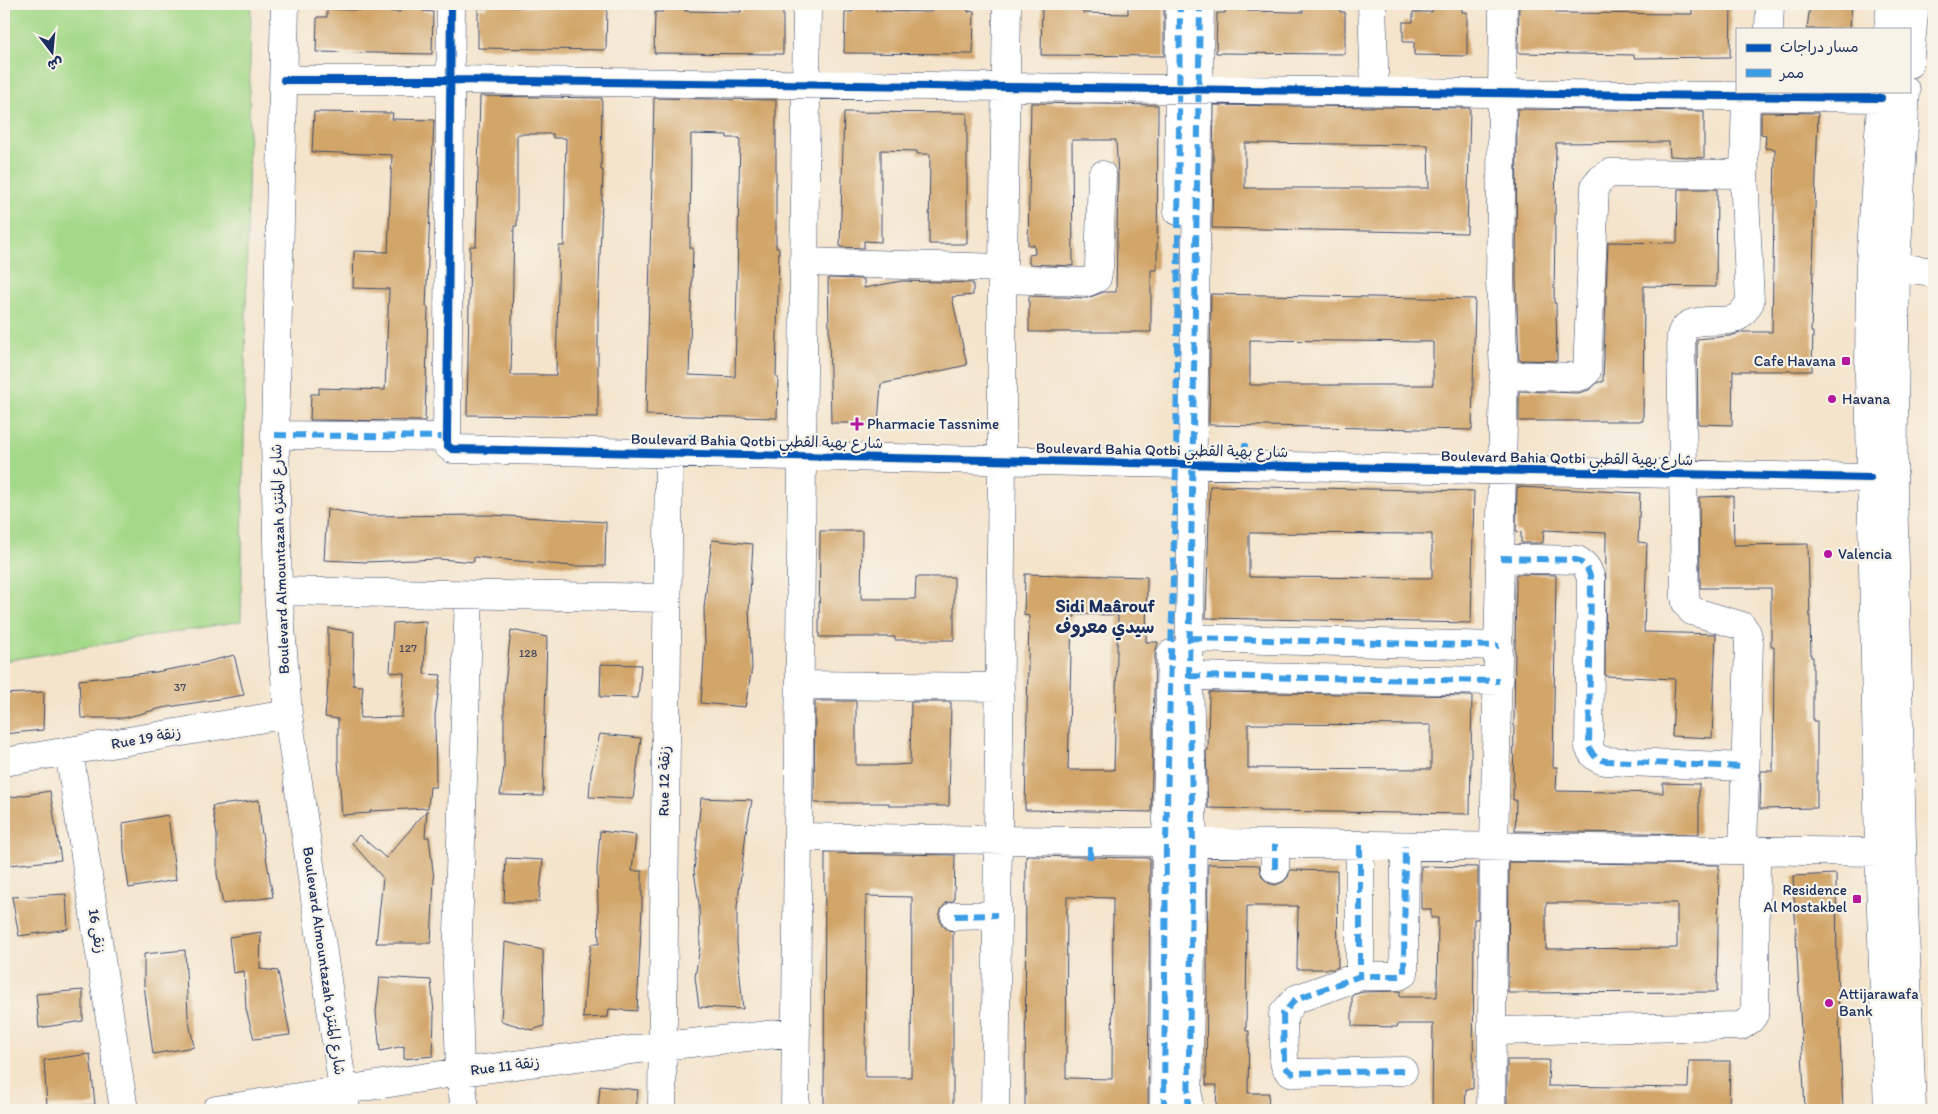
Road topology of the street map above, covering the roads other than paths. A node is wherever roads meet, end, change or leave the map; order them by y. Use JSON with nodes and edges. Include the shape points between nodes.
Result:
{"nodes":[{"id":1,"x":285,"y":4,"type":"edge"},
{"id":2,"x":451,"y":4,"type":"edge"},
{"id":3,"x":807,"y":4,"type":"edge"},
{"id":4,"x":1008,"y":4,"type":"edge"},
{"id":5,"x":1180,"y":4,"type":"edge"},
{"id":6,"x":1200,"y":4,"type":"edge"},
{"id":7,"x":1372,"y":4,"type":"edge"},
{"id":8,"x":1503,"y":4,"type":"edge"},
{"id":9,"x":1770,"y":4,"type":"edge"},
{"id":10,"x":1891,"y":4,"type":"edge"},
{"id":11,"x":1916,"y":4,"type":"edge"},
{"id":12,"x":1769,"y":28,"type":"edge"},
{"id":13,"x":1888,"y":28,"type":"edge"},
{"id":14,"x":1910,"y":55,"type":"edge"},
{"id":15,"x":284,"y":80,"type":"junction"},
{"id":16,"x":450,"y":80,"type":"junction"},
{"id":17,"x":806,"y":84,"type":"junction"},
{"id":18,"x":1006,"y":87,"type":"junction"},
{"id":19,"x":1189,"y":89,"type":"junction"},
{"id":20,"x":1375,"y":92,"type":"junction"},
{"id":21,"x":1502,"y":93,"type":"junction"},
{"id":22,"x":1890,"y":93,"type":"edge"},
{"id":23,"x":1759,"y":95,"type":"edge"},
{"id":24,"x":1744,"y":174,"type":"junction"},
{"id":25,"x":1102,"y":175,"type":"dead end"},
{"id":26,"x":804,"y":262,"type":"junction"},
{"id":27,"x":1896,"y":267,"type":"junction"},
{"id":28,"x":1934,"y":272,"type":"edge"},
{"id":29,"x":1002,"y":273,"type":"junction"},
{"id":30,"x":1504,"y":375,"type":"junction"},
{"id":31,"x":275,"y":435,"type":"junction"},
{"id":32,"x":451,"y":443,"type":"junction"},
{"id":33,"x":684,"y":447,"type":"junction"},
{"id":34,"x":802,"y":456,"type":"junction"},
{"id":35,"x":1002,"y":460,"type":"junction"},
{"id":36,"x":1184,"y":464,"type":"junction"},
{"id":37,"x":1502,"y":470,"type":"junction"},
{"id":38,"x":1683,"y":474,"type":"junction"},
{"id":39,"x":1870,"y":478,"type":"junction"},
{"id":40,"x":1500,"y":558,"type":"junction"},
{"id":41,"x":278,"y":591,"type":"junction"},
{"id":42,"x":470,"y":595,"type":"junction"},
{"id":43,"x":666,"y":598,"type":"junction"},
{"id":44,"x":1190,"y":638,"type":"junction"},
{"id":45,"x":1499,"y":646,"type":"junction"},
{"id":46,"x":1189,"y":676,"type":"junction"},
{"id":47,"x":1499,"y":680,"type":"junction"},
{"id":48,"x":800,"y":685,"type":"junction"},
{"id":49,"x":1000,"y":687,"type":"junction"},
{"id":50,"x":288,"y":714,"type":"junction"},
{"id":51,"x":69,"y":751,"type":"junction"},
{"id":52,"x":4,"y":762,"type":"edge"},
{"id":53,"x":1745,"y":767,"type":"junction"},
{"id":54,"x":798,"y":837,"type":"junction"},
{"id":55,"x":998,"y":840,"type":"junction"},
{"id":56,"x":1166,"y":842,"type":"junction"},
{"id":57,"x":1193,"y":843,"type":"junction"},
{"id":58,"x":1360,"y":845,"type":"junction"},
{"id":59,"x":1404,"y":846,"type":"junction"},
{"id":60,"x":1494,"y":847,"type":"junction"},
{"id":61,"x":1750,"y":850,"type":"junction"},
{"id":62,"x":1879,"y":852,"type":"junction"},
{"id":63,"x":997,"y":915,"type":"junction"},
{"id":64,"x":955,"y":916,"type":"dead end"},
{"id":65,"x":1360,"y":976,"type":"junction"},
{"id":66,"x":1492,"y":1031,"type":"junction"},
{"id":67,"x":796,"y":1032,"type":"junction"},
{"id":68,"x":662,"y":1046,"type":"junction"},
{"id":69,"x":1403,"y":1071,"type":"dead end"},
{"id":70,"x":460,"y":1072,"type":"junction"},
{"id":71,"x":1922,"y":1078,"type":"edge"},
{"id":72,"x":344,"y":1100,"type":"edge"},
{"id":73,"x":124,"y":1110,"type":"edge"},
{"id":74,"x":216,"y":1110,"type":"edge"},
{"id":75,"x":465,"y":1110,"type":"edge"},
{"id":76,"x":662,"y":1110,"type":"edge"},
{"id":77,"x":795,"y":1110,"type":"edge"},
{"id":78,"x":994,"y":1110,"type":"edge"},
{"id":79,"x":1164,"y":1110,"type":"edge"},
{"id":80,"x":1188,"y":1110,"type":"edge"},
{"id":81,"x":1491,"y":1110,"type":"edge"},
{"id":82,"x":1888,"y":1110,"type":"edge"},
{"id":83,"x":1912,"y":1110,"type":"edge"}],
"edges":[{"from":1,"to":15,"type":"street","name":"Boulevard Almountazah شارع المنتزه"},
{"from":2,"to":16,"type":"street"},
{"from":3,"to":17,"type":"street"},
{"from":4,"to":18,"type":"street"},
{"from":5,"to":19,"type":"street"},
{"from":6,"to":19,"type":"street"},
{"from":7,"to":20,"type":"street"},
{"from":8,"to":21,"type":"street"},
{"from":9,"to":12,"type":"street"},
{"from":10,"to":13,"type":"street"},
{"from":11,"to":14,"type":"street"},
{"from":15,"to":16,"type":"street"},
{"from":15,"to":31,"type":"street","name":"Boulevard Almountazah شارع المنتزه"},
{"from":16,"to":17,"type":"street"},
{"from":16,"to":32,"type":"street"},
{"from":17,"to":18,"type":"street"},
{"from":17,"to":26,"type":"street"},
{"from":18,"to":19,"type":"street"},
{"from":18,"to":29,"type":"street"},
{"from":19,"to":20,"type":"street"},
{"from":19,"to":36,"type":"street"},
{"from":20,"to":21,"type":"street"},
{"from":21,"to":23,"type":"street"},
{"from":21,"to":30,"type":"street","via":[[1500,280]]},
{"from":22,"to":23,"type":"street"},
{"from":22,"to":27,"type":"street"},
{"from":22,"to":39,"type":"street","via":[[1870,264]]},
{"from":23,"to":24,"type":"street"},
{"from":24,"to":30,"type":"street","via":[[1610,173],[1601,178],[1595,186],[1587,371],[1578,377]]},
{"from":24,"to":38,"type":"street","via":[[1750,302],[1734,319],[1693,323],[1682,329]]},
{"from":25,"to":29,"type":"street","via":[[1096,278],[1088,282]]},
{"from":26,"to":29,"type":"street"},
{"from":26,"to":34,"type":"street"},
{"from":27,"to":28,"type":"street"},
{"from":27,"to":71,"type":"street","via":[[1893,490]]},
{"from":29,"to":35,"type":"street"},
{"from":30,"to":37,"type":"street"},
{"from":31,"to":32,"type":"street","name":"Boulevard Bahia Qotbi شارع بهية القطبي"},
{"from":31,"to":41,"type":"street","name":"Boulevard Almountazah شارع المنتزه"},
{"from":32,"to":33,"type":"street","name":"Boulevard Bahia Qotbi شارع بهية القطبي"},
{"from":33,"to":34,"type":"street","name":"Boulevard Bahia Qotbi شارع بهية القطبي"},
{"from":33,"to":43,"type":"street","name":"Rue 12 زنقة"},
{"from":34,"to":35,"type":"street","name":"Boulevard Bahia Qotbi شارع بهية القطبي"},
{"from":34,"to":48,"type":"street"},
{"from":35,"to":36,"type":"street","name":"Boulevard Bahia Qotbi شارع بهية القطبي"},
{"from":35,"to":49,"type":"street"},
{"from":36,"to":37,"type":"street","name":"Boulevard Bahia Qotbi شارع بهية القطبي","via":[[1245,454]]},
{"from":36,"to":44,"type":"street"},
{"from":36,"to":56,"type":"street"},
{"from":37,"to":38,"type":"street","name":"Boulevard Bahia Qotbi شارع بهية القطبي"},
{"from":37,"to":40,"type":"street"},
{"from":38,"to":39,"type":"street","name":"Boulevard Bahia Qotbi شارع بهية القطبي"},
{"from":38,"to":53,"type":"street","via":[[1686,603],[1692,611],[1742,626],[1749,642]]},
{"from":39,"to":62,"type":"street"},
{"from":40,"to":45,"type":"street"},
{"from":40,"to":53,"type":"street","via":[[1578,560],[1589,571],[1589,747],[1593,756],[1606,761]]},
{"from":41,"to":42,"type":"street"},
{"from":41,"to":50,"type":"street","name":"Boulevard Almountazah شارع المنتزه"},
{"from":42,"to":43,"type":"street"},
{"from":42,"to":70,"type":"street","via":[[457,964]]},
{"from":43,"to":68,"type":"street","name":"Rue 12 زنقة"},
{"from":44,"to":45,"type":"street"},
{"from":44,"to":46,"type":"street"},
{"from":45,"to":47,"type":"street"},
{"from":46,"to":47,"type":"street"},
{"from":46,"to":57,"type":"street"},
{"from":47,"to":60,"type":"street"},
{"from":48,"to":49,"type":"street"},
{"from":48,"to":54,"type":"street"},
{"from":49,"to":55,"type":"street"},
{"from":50,"to":51,"type":"street","name":"Rue 19 زنقة"},
{"from":50,"to":72,"type":"street","name":"Boulevard Almountazah شارع المنتزه"},
{"from":51,"to":52,"type":"street","name":"Rue 19 زنقة"},
{"from":51,"to":73,"type":"street","name":"زنقى 16"},
{"from":53,"to":61,"type":"street"},
{"from":54,"to":55,"type":"street"},
{"from":54,"to":67,"type":"street"},
{"from":55,"to":56,"type":"street","via":[[1090,850]]},
{"from":55,"to":63,"type":"street"},
{"from":56,"to":57,"type":"street"},
{"from":56,"to":79,"type":"street"},
{"from":57,"to":58,"type":"street","via":[[1275,856]]},
{"from":57,"to":80,"type":"street"},
{"from":58,"to":59,"type":"street"},
{"from":58,"to":65,"type":"street"},
{"from":59,"to":60,"type":"street"},
{"from":59,"to":65,"type":"street","via":[[1404,973],[1399,976]]},
{"from":60,"to":61,"type":"street"},
{"from":60,"to":66,"type":"street"},
{"from":61,"to":62,"type":"street"},
{"from":61,"to":66,"type":"street","via":[[1754,1014],[1746,1023],[1741,1026]]},
{"from":62,"to":82,"type":"street"},
{"from":63,"to":64,"type":"street"},
{"from":63,"to":78,"type":"street"},
{"from":65,"to":69,"type":"street","via":[[1296,999],[1288,1005],[1283,1014],[1284,1065],[1293,1073]]},
{"from":66,"to":81,"type":"street"},
{"from":67,"to":68,"type":"street","name":"Rue 11 زنقة"},
{"from":67,"to":77,"type":"street"},
{"from":68,"to":70,"type":"street","name":"Rue 11 زنقة"},
{"from":68,"to":76,"type":"street","name":"Rue 12 زنقة"},
{"from":70,"to":72,"type":"street","name":"Rue 11 زنقة"},
{"from":70,"to":75,"type":"street"},
{"from":71,"to":83,"type":"street"},
{"from":72,"to":74,"type":"street","name":"Rue 11 زنقة"}]}
